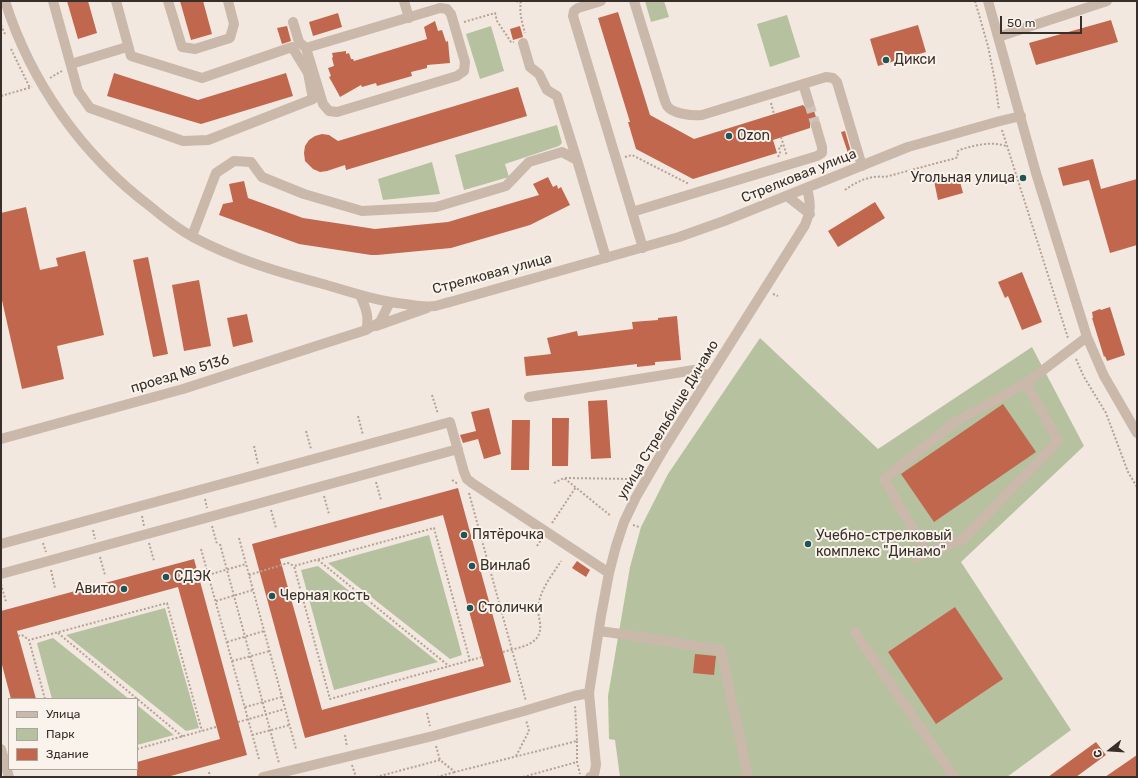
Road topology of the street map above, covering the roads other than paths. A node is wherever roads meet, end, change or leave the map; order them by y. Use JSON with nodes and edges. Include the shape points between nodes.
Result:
{"nodes":[{"id":1,"x":5,"y":1,"type":"edge"},
{"id":2,"x":52,"y":1,"type":"edge"},
{"id":3,"x":116,"y":1,"type":"edge"},
{"id":4,"x":168,"y":1,"type":"edge"},
{"id":5,"x":228,"y":1,"type":"edge"},
{"id":6,"x":404,"y":1,"type":"edge"},
{"id":7,"x":602,"y":1,"type":"edge"},
{"id":8,"x":634,"y":1,"type":"edge"},
{"id":9,"x":988,"y":1,"type":"edge"},
{"id":10,"x":1107,"y":1,"type":"edge"},
{"id":11,"x":5,"y":15,"type":"edge"},
{"id":12,"x":409,"y":18,"type":"junction"},
{"id":13,"x":293,"y":22,"type":"dead end"},
{"id":14,"x":998,"y":37,"type":"junction"},
{"id":15,"x":522,"y":43,"type":"road end"},
{"id":16,"x":127,"y":47,"type":"junction"},
{"id":17,"x":306,"y":48,"type":"junction"},
{"id":18,"x":71,"y":64,"type":"junction"},
{"id":19,"x":310,"y":72,"type":"junction"},
{"id":20,"x":803,"y":84,"type":"junction"},
{"id":21,"x":809,"y":103,"type":"tunnel mouth"},
{"id":22,"x":1021,"y":116,"type":"junction"},
{"id":23,"x":816,"y":126,"type":"tunnel mouth"},
{"id":24,"x":577,"y":160,"type":"junction"},
{"id":25,"x":862,"y":166,"type":"junction"},
{"id":26,"x":807,"y":188,"type":"junction"},
{"id":27,"x":787,"y":196,"type":"junction"},
{"id":28,"x":632,"y":212,"type":"junction"},
{"id":29,"x":810,"y":214,"type":"junction"},
{"id":30,"x":192,"y":236,"type":"junction"},
{"id":31,"x":643,"y":248,"type":"junction"},
{"id":32,"x":606,"y":258,"type":"junction"},
{"id":33,"x":360,"y":295,"type":"junction"},
{"id":34,"x":390,"y":302,"type":"junction"},
{"id":35,"x":434,"y":306,"type":"junction"},
{"id":36,"x":366,"y":330,"type":"junction"},
{"id":37,"x":1087,"y":337,"type":"junction"},
{"id":38,"x":710,"y":376,"type":"junction"},
{"id":39,"x":1026,"y":383,"type":"junction"},
{"id":40,"x":529,"y":397,"type":"dead end"},
{"id":41,"x":1137,"y":433,"type":"edge"},
{"id":42,"x":1,"y":440,"type":"edge"},
{"id":43,"x":458,"y":450,"type":"junction"},
{"id":44,"x":1,"y":544,"type":"edge"},
{"id":45,"x":927,"y":553,"type":"junction"},
{"id":46,"x":916,"y":558,"type":"dead end"},
{"id":47,"x":609,"y":573,"type":"junction"},
{"id":48,"x":1,"y":574,"type":"edge"},
{"id":49,"x":599,"y":631,"type":"junction"},
{"id":50,"x":855,"y":632,"type":"dead end"},
{"id":51,"x":589,"y":693,"type":"junction"},
{"id":52,"x":1,"y":749,"type":"edge"},
{"id":53,"x":9,"y":777,"type":"edge"},
{"id":54,"x":263,"y":777,"type":"edge"},
{"id":55,"x":590,"y":777,"type":"edge"},
{"id":56,"x":748,"y":777,"type":"edge"},
{"id":57,"x":954,"y":777,"type":"edge"}],
"edges":[{"from":1,"to":11,"type":"street","name":"Стрелковая улица"},
{"from":2,"to":18,"type":"street"},
{"from":3,"to":16,"type":"street"},
{"from":4,"to":5,"type":"street","via":[[182,48],[195,49],[230,38],[234,24]]},
{"from":6,"to":12,"type":"street"},
{"from":7,"to":28,"type":"street","via":[[578,8],[573,16]]},
{"from":8,"to":20,"type":"street","via":[[664,98],[668,107],[674,111],[702,115]]},
{"from":9,"to":14,"type":"street"},
{"from":10,"to":14,"type":"street"},
{"from":11,"to":30,"type":"street","name":"Стрелковая улица","via":[[28,60],[63,118],[94,156],[133,194]]},
{"from":12,"to":17,"type":"street"},
{"from":12,"to":19,"type":"street","via":[[440,8],[447,9],[455,25],[466,62],[464,71],[457,76],[337,112],[329,111],[323,104]]},
{"from":13,"to":17,"type":"street","via":[[299,42]]},
{"from":14,"to":22,"type":"street"},
{"from":15,"to":24,"type":"street","via":[[530,67],[539,74],[547,90],[557,96]]},
{"from":16,"to":18,"type":"street"},
{"from":16,"to":19,"type":"street","via":[[130,56],[202,78],[292,47]]},
{"from":17,"to":19,"type":"street"},
{"from":18,"to":19,"type":"street","via":[[78,91],[90,108],[182,141],[208,140],[313,99]]},
{"from":20,"to":21,"type":"street"},
{"from":20,"to":25,"type":"street","via":[[826,77],[836,82]]},
{"from":22,"to":25,"type":"street","name":"Стрелковая улица","via":[[908,147]]},
{"from":22,"to":37,"type":"street"},
{"from":23,"to":28,"type":"street","via":[[822,147],[822,153],[817,156]]},
{"from":24,"to":30,"type":"street","via":[[562,152],[529,162],[506,186],[436,207],[362,211],[304,194],[262,177],[251,162],[234,161],[216,173]]},
{"from":24,"to":32,"type":"street"},
{"from":25,"to":26,"type":"street","name":"Стрелковая улица"},
{"from":26,"to":27,"type":"street","name":"Стрелковая улица"},
{"from":26,"to":29,"type":"street","via":[[811,203]]},
{"from":27,"to":29,"type":"street"},
{"from":27,"to":31,"type":"street","name":"Стрелковая улица","via":[[724,221]]},
{"from":28,"to":31,"type":"street"},
{"from":29,"to":38,"type":"street","name":"улица Стрельбище Динамо"},
{"from":30,"to":33,"type":"street","name":"Стрелковая улица","via":[[268,269]]},
{"from":31,"to":32,"type":"street","name":"Стрелковая улица"},
{"from":32,"to":35,"type":"street","name":"Стрелковая улица"},
{"from":33,"to":34,"type":"street","name":"Стрелковая улица"},
{"from":33,"to":36,"type":"street","via":[[366,307]]},
{"from":34,"to":35,"type":"street","name":"Стрелковая улица"},
{"from":34,"to":36,"type":"street","name":"проезд № 5136","via":[[380,322]]},
{"from":35,"to":36,"type":"street","name":"проезд № 5136"},
{"from":36,"to":42,"type":"street","name":"проезд № 5136","via":[[183,389]]},
{"from":37,"to":39,"type":"street"},
{"from":37,"to":41,"type":"street","via":[[1104,376]]},
{"from":38,"to":40,"type":"street","via":[[694,370]]},
{"from":38,"to":47,"type":"street","name":"улица Стрельбище Динамо","via":[[636,497],[624,522]]},
{"from":39,"to":45,"type":"street","via":[[1058,441],[963,539]]},
{"from":39,"to":45,"type":"street","via":[[954,423],[884,479]]},
{"from":43,"to":44,"type":"street","via":[[450,422]]},
{"from":43,"to":47,"type":"street","via":[[464,472],[472,483]]},
{"from":43,"to":48,"type":"street"},
{"from":45,"to":46,"type":"street"},
{"from":47,"to":49,"type":"street","name":"улица Стрельбище Динамо"},
{"from":49,"to":51,"type":"street","name":"улица Стрельбище Динамо"},
{"from":49,"to":56,"type":"street","via":[[721,650]]},
{"from":50,"to":57,"type":"street"},
{"from":51,"to":54,"type":"street","via":[[433,736]]},
{"from":51,"to":55,"type":"street","name":"улица Стрельбище Динамо","via":[[596,765],[594,775]]},
{"from":52,"to":53,"type":"street"}]}
